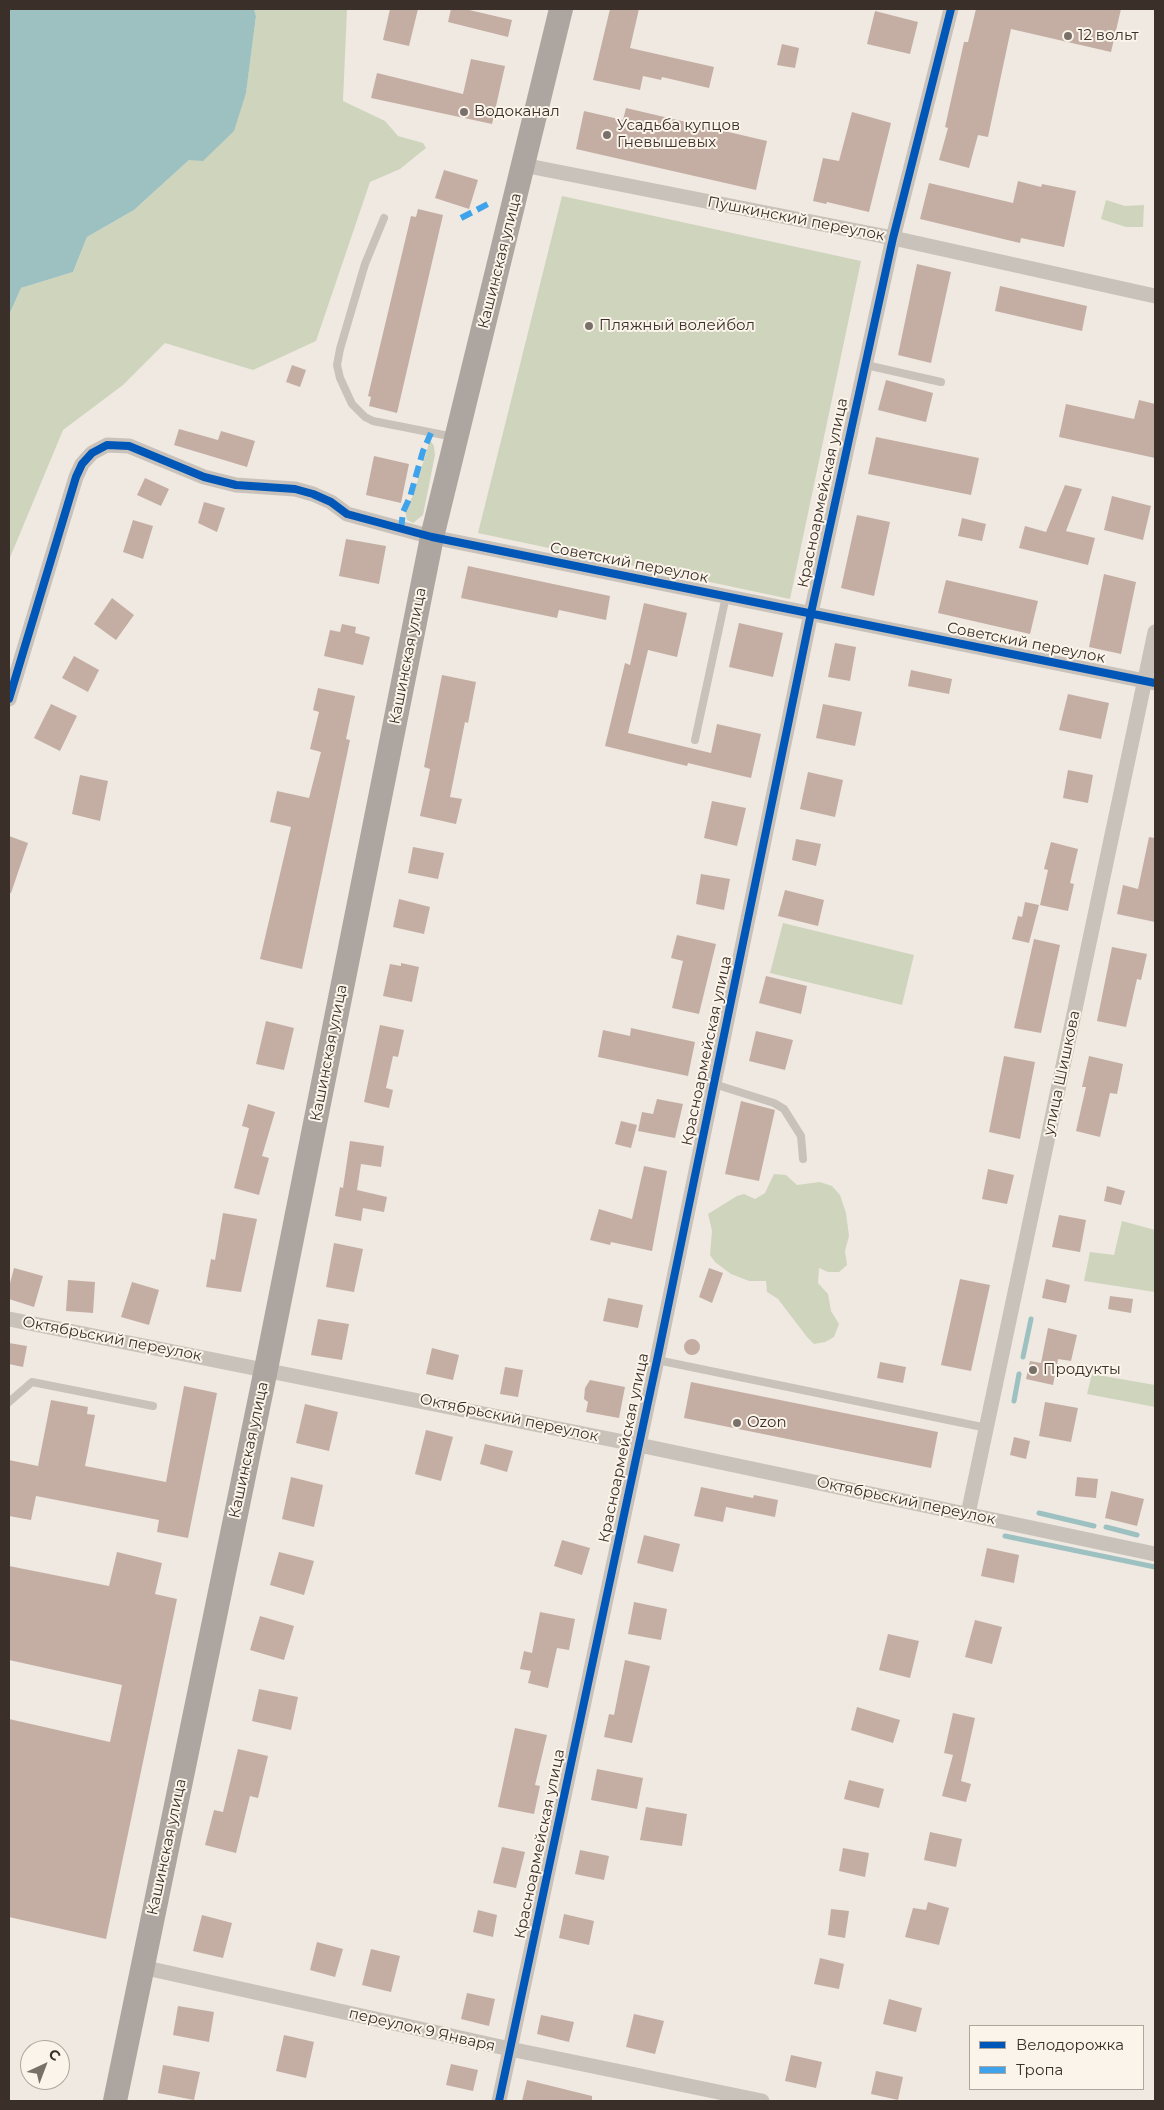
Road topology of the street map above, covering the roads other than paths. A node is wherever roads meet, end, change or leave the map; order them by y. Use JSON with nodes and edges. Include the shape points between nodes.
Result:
{"nodes":[{"id":1,"x":561,"y":9,"type":"edge"},
{"id":2,"x":951,"y":9,"type":"edge"},
{"id":3,"x":523,"y":165,"type":"junction"},
{"id":4,"x":384,"y":218,"type":"dead end"},
{"id":5,"x":893,"y":238,"type":"junction"},
{"id":6,"x":1155,"y":296,"type":"edge"},
{"id":7,"x":866,"y":365,"type":"junction"},
{"id":8,"x":941,"y":382,"type":"dead end"},
{"id":9,"x":456,"y":438,"type":"junction"},
{"id":10,"x":432,"y":537,"type":"junction"},
{"id":11,"x":726,"y":596,"type":"junction"},
{"id":12,"x":811,"y":614,"type":"junction"},
{"id":13,"x":1155,"y":632,"type":"edge"},
{"id":14,"x":1150,"y":682,"type":"edge"},
{"id":15,"x":9,"y":699,"type":"edge"},
{"id":16,"x":695,"y":740,"type":"dead end"},
{"id":17,"x":714,"y":1084,"type":"junction"},
{"id":18,"x":802,"y":1160,"type":"dead end"},
{"id":19,"x":9,"y":1318,"type":"edge"},
{"id":20,"x":657,"y":1360,"type":"junction"},
{"id":21,"x":266,"y":1369,"type":"junction"},
{"id":22,"x":9,"y":1402,"type":"edge"},
{"id":23,"x":153,"y":1406,"type":"dead end"},
{"id":24,"x":987,"y":1428,"type":"junction"},
{"id":25,"x":639,"y":1445,"type":"junction"},
{"id":26,"x":968,"y":1514,"type":"junction"},
{"id":27,"x":1155,"y":1554,"type":"edge"},
{"id":28,"x":142,"y":1967,"type":"junction"},
{"id":29,"x":510,"y":2050,"type":"junction"},
{"id":30,"x":115,"y":2101,"type":"edge"},
{"id":31,"x":499,"y":2101,"type":"edge"},
{"id":32,"x":762,"y":2101,"type":"edge"}],
"edges":[{"from":1,"to":3,"type":"main road","name":"Кашинская улица"},
{"from":2,"to":5,"type":"street","name":"Красноармейская улица"},
{"from":3,"to":5,"type":"street","name":"Пушкинский переулок"},
{"from":3,"to":9,"type":"main road","name":"Кашинская улица"},
{"from":4,"to":9,"type":"lane","via":[[365,264],[340,349],[337,365],[340,378],[352,404],[364,417]]},
{"from":5,"to":6,"type":"street","name":"Пушкинский переулок"},
{"from":5,"to":7,"type":"street","name":"Красноармейская улица"},
{"from":7,"to":8,"type":"lane"},
{"from":7,"to":12,"type":"street","name":"Красноармейская улица"},
{"from":9,"to":10,"type":"main road","name":"Кашинская улица"},
{"from":10,"to":11,"type":"street","name":"Советский переулок"},
{"from":10,"to":15,"type":"street","name":"Советский переулок","via":[[347,514],[314,494],[236,485],[204,477],[129,446],[107,445],[92,453],[76,477]]},
{"from":10,"to":21,"type":"main road","name":"Кашинская улица"},
{"from":11,"to":12,"type":"street","name":"Советский переулок"},
{"from":11,"to":16,"type":"lane"},
{"from":12,"to":14,"type":"street","name":"Советский переулок"},
{"from":12,"to":17,"type":"street","name":"Красноармейская улица"},
{"from":13,"to":14,"type":"street","name":"улица Шишкова"},
{"from":14,"to":24,"type":"street","name":"улица Шишкова"},
{"from":17,"to":18,"type":"lane","via":[[784,1109],[801,1136]]},
{"from":17,"to":20,"type":"street","name":"Красноармейская улица"},
{"from":19,"to":21,"type":"street","name":"Октябрьский переулок"},
{"from":20,"to":24,"type":"lane"},
{"from":20,"to":25,"type":"street","name":"Красноармейская улица"},
{"from":21,"to":25,"type":"street","name":"Октябрьский переулок"},
{"from":21,"to":28,"type":"main road","name":"Кашинская улица"},
{"from":22,"to":23,"type":"lane","via":[[32,1382]]},
{"from":24,"to":26,"type":"street","name":"улица Шишкова"},
{"from":25,"to":26,"type":"street","name":"Октябрьский переулок"},
{"from":25,"to":29,"type":"street","name":"Красноармейская улица"},
{"from":26,"to":27,"type":"street","name":"Октябрьский переулок"},
{"from":28,"to":29,"type":"street","name":"переулок 9 Января"},
{"from":28,"to":30,"type":"main road","name":"Кашинская улица"},
{"from":29,"to":31,"type":"street","name":"Красноармейская улица"},
{"from":29,"to":32,"type":"street","name":"переулок 9 Января"}]}
